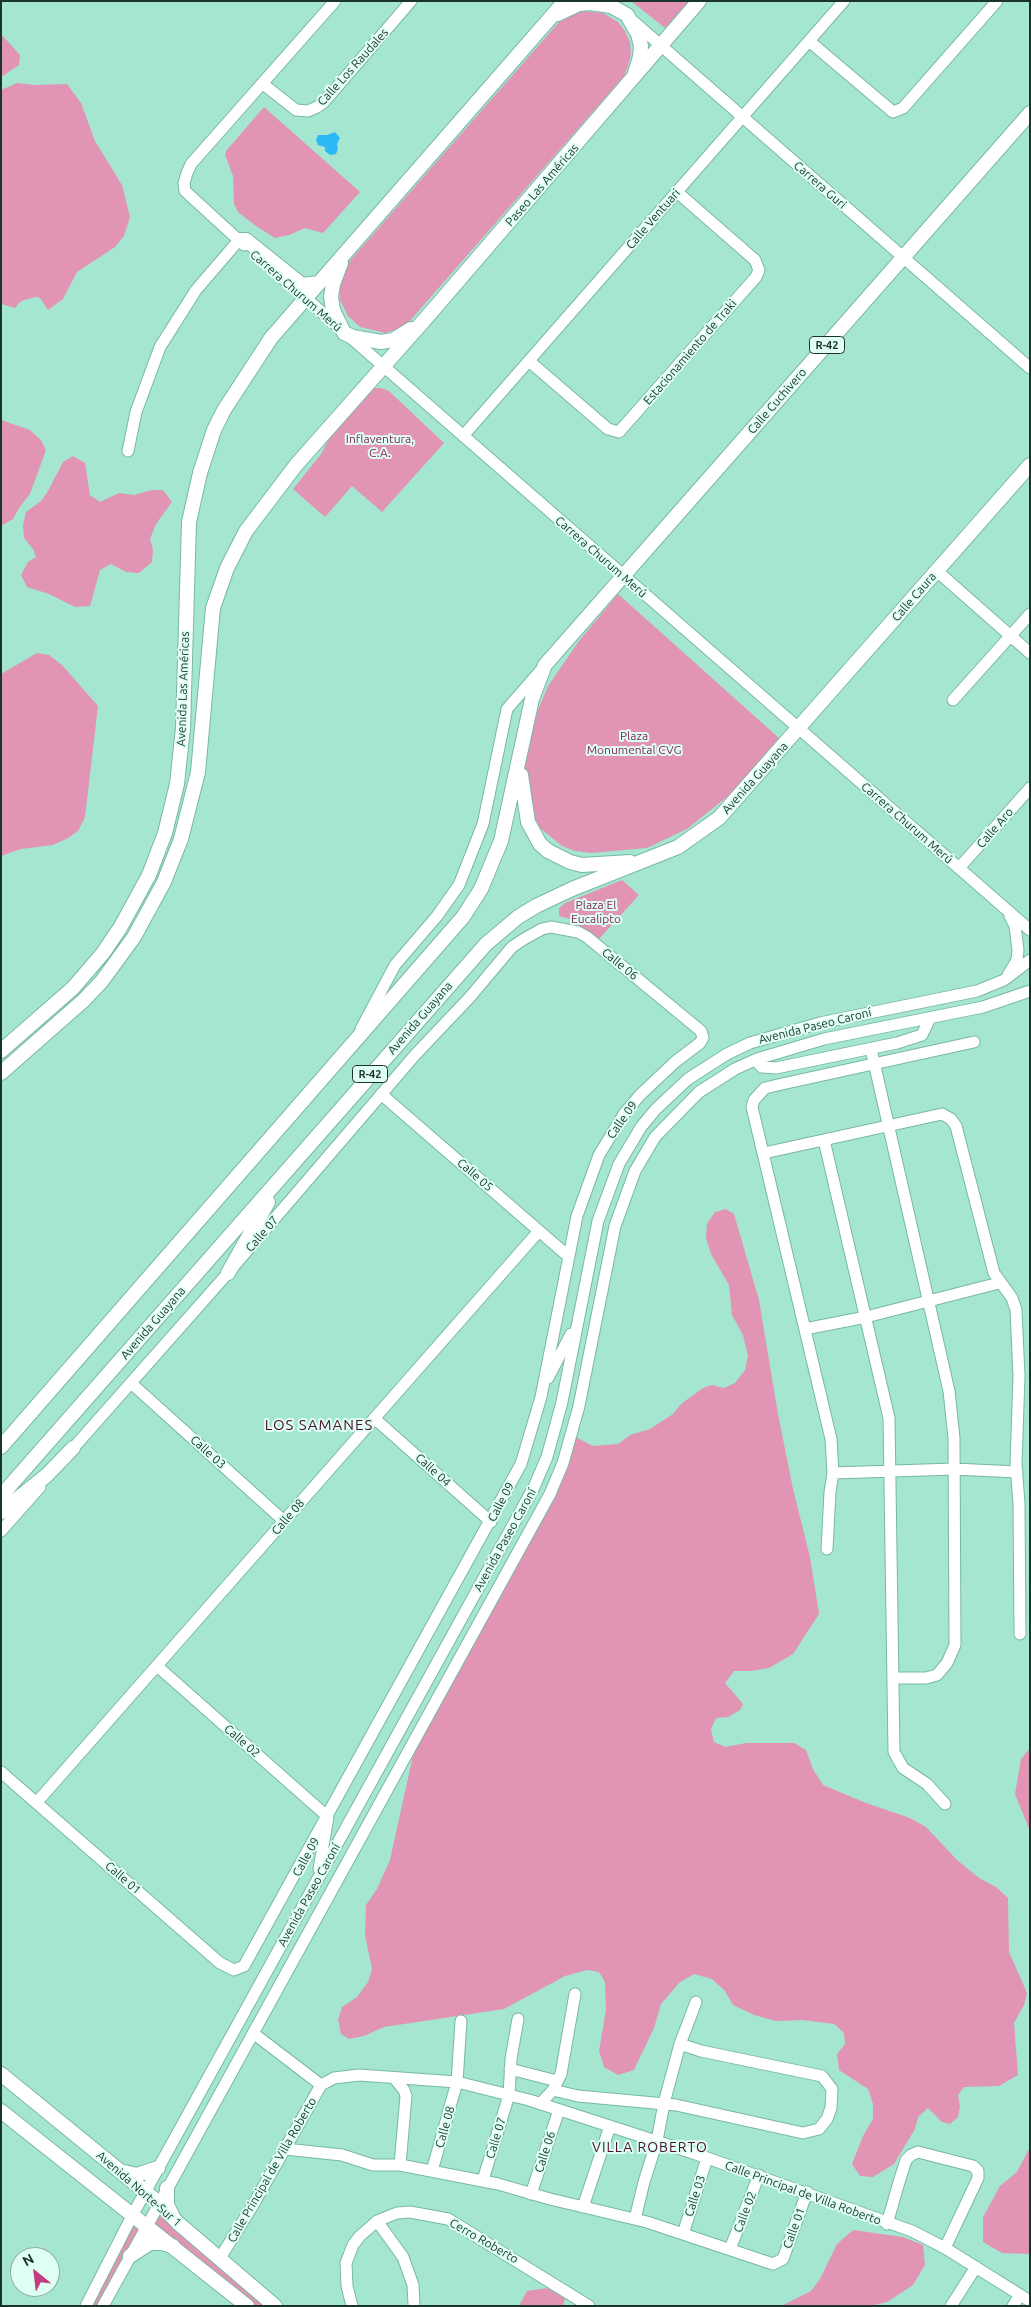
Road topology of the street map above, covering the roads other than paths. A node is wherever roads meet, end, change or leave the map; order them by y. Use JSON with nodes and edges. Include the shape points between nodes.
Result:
{"nodes":[{"id":1,"x":335,"y":1,"type":"edge"},
{"id":2,"x":411,"y":1,"type":"edge"},
{"id":3,"x":565,"y":1,"type":"edge"},
{"id":4,"x":611,"y":1,"type":"edge"},
{"id":5,"x":699,"y":1,"type":"edge"},
{"id":6,"x":844,"y":1,"type":"edge"},
{"id":7,"x":996,"y":1,"type":"edge"},
{"id":8,"x":627,"y":15,"type":"junction"},
{"id":9,"x":547,"y":22,"type":"junction"},
{"id":10,"x":809,"y":41,"type":"junction"},
{"id":11,"x":660,"y":46,"type":"junction"},
{"id":12,"x":263,"y":84,"type":"junction"},
{"id":13,"x":629,"y":85,"type":"junction"},
{"id":14,"x":1030,"y":113,"type":"edge"},
{"id":15,"x":742,"y":117,"type":"junction"},
{"id":16,"x":677,"y":192,"type":"junction"},
{"id":17,"x":239,"y":240,"type":"junction"},
{"id":18,"x":348,"y":249,"type":"junction"},
{"id":19,"x":903,"y":258,"type":"junction"},
{"id":20,"x":319,"y":282,"type":"junction"},
{"id":21,"x":306,"y":298,"type":"junction"},
{"id":22,"x":428,"y":317,"type":"junction"},
{"id":23,"x":344,"y":333,"type":"junction"},
{"id":24,"x":529,"y":361,"type":"junction"},
{"id":25,"x":384,"y":367,"type":"junction"},
{"id":26,"x":1030,"y":368,"type":"edge"},
{"id":27,"x":463,"y":436,"type":"junction"},
{"id":28,"x":128,"y":450,"type":"dead end"},
{"id":29,"x":1030,"y":465,"type":"edge"},
{"id":30,"x":937,"y":571,"type":"junction"},
{"id":31,"x":624,"y":576,"type":"junction"},
{"id":32,"x":1030,"y":614,"type":"edge"},
{"id":33,"x":1010,"y":635,"type":"junction"},
{"id":34,"x":1030,"y":653,"type":"edge"},
{"id":35,"x":545,"y":665,"type":"junction"},
{"id":36,"x":953,"y":700,"type":"dead end"},
{"id":37,"x":799,"y":728,"type":"junction"},
{"id":38,"x":522,"y":747,"type":"junction"},
{"id":39,"x":1030,"y":788,"type":"edge"},
{"id":40,"x":165,"y":833,"type":"junction"},
{"id":41,"x":181,"y":838,"type":"junction"},
{"id":42,"x":649,"y":859,"type":"junction"},
{"id":43,"x":959,"y":868,"type":"junction"},
{"id":44,"x":1005,"y":908,"type":"junction"},
{"id":45,"x":1030,"y":930,"type":"edge"},
{"id":46,"x":524,"y":939,"type":"joint"},
{"id":47,"x":1030,"y":960,"type":"edge"},
{"id":48,"x":1004,"y":980,"type":"junction"},
{"id":49,"x":1030,"y":992,"type":"edge"},
{"id":50,"x":51,"y":1008,"type":"junction"},
{"id":51,"x":64,"y":1018,"type":"junction"},
{"id":52,"x":930,"y":1018,"type":"junction"},
{"id":53,"x":703,"y":1035,"type":"joint"},
{"id":54,"x":974,"y":1042,"type":"dead end"},
{"id":55,"x":353,"y":1046,"type":"junction"},
{"id":56,"x":871,"y":1049,"type":"junction"},
{"id":57,"x":1,"y":1051,"type":"edge"},
{"id":58,"x":755,"y":1060,"type":"junction"},
{"id":59,"x":875,"y":1065,"type":"junction"},
{"id":60,"x":1,"y":1074,"type":"edge"},
{"id":61,"x":381,"y":1094,"type":"junction"},
{"id":62,"x":889,"y":1126,"type":"junction"},
{"id":63,"x":824,"y":1140,"type":"junction"},
{"id":64,"x":764,"y":1153,"type":"junction"},
{"id":65,"x":295,"y":1160,"type":"junction"},
{"id":66,"x":539,"y":1231,"type":"junction"},
{"id":67,"x":568,"y":1256,"type":"junction"},
{"id":68,"x":228,"y":1273,"type":"junction"},
{"id":69,"x":999,"y":1283,"type":"junction"},
{"id":70,"x":929,"y":1302,"type":"junction"},
{"id":71,"x":580,"y":1309,"type":"junction"},
{"id":72,"x":866,"y":1317,"type":"junction"},
{"id":73,"x":805,"y":1329,"type":"junction"},
{"id":74,"x":131,"y":1382,"type":"junction"},
{"id":75,"x":544,"y":1386,"type":"junction"},
{"id":76,"x":374,"y":1418,"type":"junction"},
{"id":77,"x":1,"y":1447,"type":"edge"},
{"id":78,"x":73,"y":1448,"type":"junction"},
{"id":79,"x":954,"y":1469,"type":"junction"},
{"id":80,"x":891,"y":1471,"type":"junction"},
{"id":81,"x":1017,"y":1472,"type":"junction"},
{"id":82,"x":833,"y":1473,"type":"junction"},
{"id":83,"x":1,"y":1496,"type":"edge"},
{"id":84,"x":1,"y":1512,"type":"edge"},
{"id":85,"x":284,"y":1520,"type":"junction"},
{"id":86,"x":491,"y":1522,"type":"junction"},
{"id":87,"x":1,"y":1531,"type":"edge"},
{"id":88,"x":827,"y":1549,"type":"dead end"},
{"id":89,"x":1020,"y":1634,"type":"dead end"},
{"id":90,"x":157,"y":1666,"type":"junction"},
{"id":91,"x":894,"y":1678,"type":"junction"},
{"id":92,"x":1,"y":1772,"type":"edge"},
{"id":93,"x":37,"y":1802,"type":"junction"},
{"id":94,"x":945,"y":1804,"type":"dead end"},
{"id":95,"x":328,"y":1817,"type":"junction"},
{"id":96,"x":316,"y":1883,"type":"junction"},
{"id":97,"x":248,"y":1961,"type":"joint"},
{"id":98,"x":575,"y":1994,"type":"dead end"},
{"id":99,"x":696,"y":2002,"type":"dead end"},
{"id":100,"x":518,"y":2019,"type":"dead end"},
{"id":101,"x":461,"y":2022,"type":"dead end"},
{"id":102,"x":253,"y":2033,"type":"junction"},
{"id":103,"x":680,"y":2044,"type":"junction"},
{"id":104,"x":510,"y":2069,"type":"junction"},
{"id":105,"x":1,"y":2074,"type":"edge"},
{"id":106,"x":394,"y":2078,"type":"junction"},
{"id":107,"x":457,"y":2082,"type":"junction"},
{"id":108,"x":555,"y":2085,"type":"junction"},
{"id":109,"x":321,"y":2086,"type":"junction"},
{"id":110,"x":509,"y":2095,"type":"junction"},
{"id":111,"x":540,"y":2104,"type":"junction"},
{"id":112,"x":664,"y":2104,"type":"junction"},
{"id":113,"x":559,"y":2110,"type":"junction"},
{"id":114,"x":1,"y":2111,"type":"edge"},
{"id":115,"x":610,"y":2126,"type":"junction"},
{"id":116,"x":657,"y":2141,"type":"junction"},
{"id":117,"x":285,"y":2148,"type":"junction"},
{"id":118,"x":707,"y":2158,"type":"junction"},
{"id":119,"x":400,"y":2165,"type":"junction"},
{"id":120,"x":158,"y":2168,"type":"junction"},
{"id":121,"x":119,"y":2170,"type":"junction"},
{"id":122,"x":432,"y":2171,"type":"junction"},
{"id":123,"x":759,"y":2175,"type":"junction"},
{"id":124,"x":483,"y":2180,"type":"junction"},
{"id":125,"x":168,"y":2188,"type":"junction"},
{"id":126,"x":145,"y":2192,"type":"junction"},
{"id":127,"x":807,"y":2192,"type":"junction"},
{"id":128,"x":531,"y":2194,"type":"junction"},
{"id":129,"x":159,"y":2203,"type":"junction"},
{"id":130,"x":583,"y":2207,"type":"junction"},
{"id":131,"x":133,"y":2214,"type":"junction"},
{"id":132,"x":634,"y":2219,"type":"junction"},
{"id":133,"x":377,"y":2221,"type":"junction"},
{"id":134,"x":178,"y":2223,"type":"junction"},
{"id":135,"x":887,"y":2224,"type":"junction"},
{"id":136,"x":147,"y":2225,"type":"junction"},
{"id":137,"x":683,"y":2234,"type":"junction"},
{"id":138,"x":174,"y":2246,"type":"junction"},
{"id":139,"x":946,"y":2248,"type":"junction"},
{"id":140,"x":730,"y":2249,"type":"junction"},
{"id":141,"x":130,"y":2256,"type":"junction"},
{"id":142,"x":220,"y":2258,"type":"junction"},
{"id":143,"x":976,"y":2267,"type":"junction"},
{"id":144,"x":1025,"y":2298,"type":"edge"},
{"id":145,"x":238,"y":2300,"type":"edge"},
{"id":146,"x":414,"y":2305,"type":"edge"},
{"id":147,"x":86,"y":2306,"type":"edge"},
{"id":148,"x":103,"y":2306,"type":"edge"},
{"id":149,"x":247,"y":2306,"type":"edge"},
{"id":150,"x":275,"y":2306,"type":"edge"},
{"id":151,"x":352,"y":2306,"type":"edge"},
{"id":152,"x":589,"y":2306,"type":"edge"},
{"id":153,"x":951,"y":2306,"type":"edge"},
{"id":154,"x":1013,"y":2306,"type":"edge"}],
"edges":[{"from":1,"to":12,"type":"street"},
{"from":2,"to":12,"type":"street","name":"Calle Los Raudales","via":[[317,107],[308,111],[296,110]]},
{"from":3,"to":9,"type":"main road"},
{"from":4,"to":8,"type":"street","name":"Carrera Guri"},
{"from":5,"to":11,"type":"main road","name":"Paseo Las Américas"},
{"from":6,"to":10,"type":"street","name":"Calle Ventuari"},
{"from":7,"to":10,"type":"street","via":[[903,108],[893,112]]},
{"from":8,"to":9,"type":"main road","via":[[611,6],[590,3],[570,7]]},
{"from":8,"to":11,"type":"street","name":"Carrera Guri"},
{"from":8,"to":13,"type":"main road","via":[[641,46],[638,68]]},
{"from":9,"to":18,"type":"main road"},
{"from":10,"to":15,"type":"street","name":"Calle Ventuari"},
{"from":11,"to":13,"type":"main road","name":"Paseo Las Américas"},
{"from":11,"to":15,"type":"street","name":"Carrera Guri"},
{"from":12,"to":17,"type":"street","name":"Carrera Churum Merú","via":[[191,164],[185,178],[184,187],[188,195]]},
{"from":13,"to":22,"type":"main road","name":"Paseo Las Américas"},
{"from":14,"to":19,"type":"main road","name":"Calle Cuchivero","number":"R-42"},
{"from":15,"to":16,"type":"street","name":"Calle Ventuari"},
{"from":15,"to":19,"type":"street","name":"Carrera Guri"},
{"from":16,"to":24,"type":"street","name":"Calle Ventuari"},
{"from":16,"to":24,"type":"street","name":"Estacionamiento de Traki","via":[[757,263],[759,272],[749,285],[619,432],[608,429]]},
{"from":17,"to":20,"type":"main road","via":[[246,240],[302,285]]},
{"from":17,"to":21,"type":"street","name":"Carrera Churum Merú"},
{"from":17,"to":28,"type":"street","via":[[196,290],[160,347],[140,398]]},
{"from":18,"to":20,"type":"main road"},
{"from":18,"to":23,"type":"main road","via":[[338,268],[331,297],[333,310]]},
{"from":19,"to":26,"type":"street","name":"Carrera Guri"},
{"from":19,"to":31,"type":"main road","name":"Calle Cuchivero","number":"R-42"},
{"from":20,"to":21,"type":"main road"},
{"from":21,"to":23,"type":"street","name":"Carrera Churum Merú"},
{"from":21,"to":40,"type":"main road","name":"Avenida Las Américas","via":[[271,338],[236,389],[214,430],[200,473],[189,522],[183,728],[178,784]]},
{"from":22,"to":23,"type":"main road","via":[[393,340],[367,341]]},
{"from":22,"to":25,"type":"main road","name":"Paseo Las Américas"},
{"from":23,"to":25,"type":"street","name":"Carrera Churum Merú"},
{"from":24,"to":27,"type":"street","name":"Calle Ventuari"},
{"from":25,"to":27,"type":"street","name":"Carrera Churum Merú"},
{"from":25,"to":41,"type":"main road","name":"Avenida Las Américas","via":[[273,494],[246,531],[227,568],[210,623],[198,772]]},
{"from":27,"to":31,"type":"street","name":"Carrera Churum Merú"},
{"from":29,"to":30,"type":"main road","name":"Calle Caura","number":"R-42"},
{"from":30,"to":33,"type":"street"},
{"from":30,"to":37,"type":"main road","name":"Calle Caura","number":"R-42"},
{"from":31,"to":35,"type":"main road","number":"R-42"},
{"from":31,"to":37,"type":"street","name":"Carrera Churum Merú"},
{"from":32,"to":33,"type":"street"},
{"from":33,"to":34,"type":"street"},
{"from":33,"to":36,"type":"street"},
{"from":35,"to":38,"type":"main road","number":"R-42","via":[[532,699]]},
{"from":35,"to":55,"type":"street","via":[[507,709],[483,824],[458,885],[437,916],[395,965]]},
{"from":37,"to":42,"type":"main road","name":"Avenida Guayana","number":"R-42","via":[[719,818],[678,848]]},
{"from":37,"to":43,"type":"street","name":"Carrera Churum Merú"},
{"from":38,"to":42,"type":"main road","via":[[520,776],[524,810],[534,834],[548,851],[582,865]]},
{"from":38,"to":55,"type":"main road","number":"R-42","via":[[501,841],[481,889],[452,932]]},
{"from":39,"to":43,"type":"street","name":"Calle Aro"},
{"from":40,"to":41,"type":"main road"},
{"from":40,"to":50,"type":"main road","name":"Avenida Las Américas","via":[[149,875],[120,928],[89,970]]},
{"from":41,"to":51,"type":"main road","name":"Avenida Las Américas","via":[[164,882],[134,937],[102,981]]},
{"from":42,"to":65,"type":"main road","name":"Avenida Guayana","number":"R-42","via":[[556,896],[501,930]]},
{"from":43,"to":44,"type":"street","name":"Carrera Churum Merú"},
{"from":44,"to":45,"type":"street","name":"Carrera Churum Merú"},
{"from":44,"to":48,"type":"street","via":[[1015,926],[1018,950],[1013,968]]},
{"from":46,"to":53,"type":"street","name":"Calle 06","via":[[551,927],[569,929],[582,935]]},
{"from":46,"to":61,"type":"street","name":"Calle 07","via":[[512,947],[470,998]]},
{"from":47,"to":48,"type":"street","name":"Avenida Paseo Caroní"},
{"from":48,"to":71,"type":"street","name":"Avenida Paseo Caroní","via":[[977,991],[769,1036],[727,1054],[688,1078],[641,1127],[619,1164],[598,1221]]},
{"from":49,"to":52,"type":"street","name":"Avenida Paseo Caroní","via":[[990,1005]]},
{"from":50,"to":51,"type":"main road"},
{"from":50,"to":57,"type":"main road","name":"Avenida Las Américas"},
{"from":51,"to":60,"type":"main road","name":"Avenida Las Américas"},
{"from":52,"to":56,"type":"street","via":[[926,1030],[919,1037]]},
{"from":52,"to":58,"type":"street","name":"Avenida Paseo Caroní","via":[[824,1039]]},
{"from":53,"to":67,"type":"street","name":"Calle 09","via":[[695,1047],[640,1095],[611,1134],[590,1178]]},
{"from":54,"to":59,"type":"street"},
{"from":55,"to":77,"type":"main road","number":"R-42"},
{"from":56,"to":58,"type":"street","via":[[776,1068],[762,1067]]},
{"from":56,"to":59,"type":"street"},
{"from":58,"to":102,"type":"street","name":"Avenida Paseo Caroní","via":[[716,1080],[683,1106],[655,1137],[635,1171],[615,1226],[579,1406],[553,1487]]},
{"from":59,"to":62,"type":"street"},
{"from":59,"to":64,"type":"street","via":[[761,1090],[752,1107]]},
{"from":61,"to":66,"type":"street","name":"Calle 05"},
{"from":61,"to":68,"type":"street","name":"Calle 07"},
{"from":62,"to":63,"type":"street"},
{"from":62,"to":69,"type":"street","via":[[942,1114],[954,1122],[986,1248]]},
{"from":62,"to":70,"type":"street"},
{"from":63,"to":64,"type":"street"},
{"from":63,"to":72,"type":"street"},
{"from":64,"to":73,"type":"street"},
{"from":65,"to":68,"type":"main road","via":[[253,1225]]},
{"from":65,"to":83,"type":"main road","name":"Avenida Guayana","number":"R-42"},
{"from":66,"to":67,"type":"street","name":"Calle 05"},
{"from":66,"to":76,"type":"street","name":"Calle 08"},
{"from":67,"to":75,"type":"street","name":"Calle 09"},
{"from":68,"to":74,"type":"street","name":"Calle 07"},
{"from":69,"to":70,"type":"street"},
{"from":69,"to":81,"type":"street","via":[[1012,1298],[1016,1310],[1019,1376]]},
{"from":70,"to":72,"type":"street"},
{"from":70,"to":79,"type":"street","via":[[952,1405]]},
{"from":71,"to":75,"type":"street","via":[[568,1342]]},
{"from":71,"to":96,"type":"street","name":"Avenida Paseo Caroní","via":[[562,1402],[547,1457],[534,1487]]},
{"from":72,"to":73,"type":"street"},
{"from":72,"to":80,"type":"street","via":[[886,1398]]},
{"from":73,"to":82,"type":"street","via":[[830,1438]]},
{"from":74,"to":78,"type":"street","name":"Calle 07"},
{"from":74,"to":85,"type":"street","name":"Calle 03"},
{"from":75,"to":86,"type":"street","name":"Calle 09","via":[[526,1450]]},
{"from":76,"to":85,"type":"street","name":"Calle 08"},
{"from":76,"to":86,"type":"street","name":"Calle 04"},
{"from":78,"to":84,"type":"main road","via":[[47,1475]]},
{"from":78,"to":87,"type":"street","name":"Calle 07"},
{"from":79,"to":80,"type":"street"},
{"from":79,"to":81,"type":"street"},
{"from":79,"to":91,"type":"street","via":[[956,1645],[937,1674],[926,1678]]},
{"from":80,"to":82,"type":"street"},
{"from":80,"to":91,"type":"street"},
{"from":81,"to":89,"type":"street"},
{"from":82,"to":88,"type":"street"},
{"from":85,"to":90,"type":"street","name":"Calle 08"},
{"from":86,"to":95,"type":"street","name":"Calle 09"},
{"from":90,"to":93,"type":"street","name":"Calle 08"},
{"from":90,"to":95,"type":"street","name":"Calle 02"},
{"from":91,"to":94,"type":"street","via":[[895,1756]]},
{"from":92,"to":93,"type":"street","name":"Calle 01"},
{"from":93,"to":97,"type":"street","name":"Calle 01","via":[[220,1962],[234,1970],[242,1968]]},
{"from":95,"to":96,"type":"street"},
{"from":95,"to":97,"type":"street","name":"Calle 09"},
{"from":96,"to":120,"type":"street","name":"Avenida Paseo Caroní"},
{"from":98,"to":108,"type":"street","via":[[561,2074]]},
{"from":99,"to":103,"type":"street"},
{"from":100,"to":104,"type":"street","name":"Calle 07"},
{"from":101,"to":107,"type":"street","name":"Calle 08"},
{"from":102,"to":109,"type":"street"},
{"from":102,"to":125,"type":"street","name":"Avenida Paseo Caroní"},
{"from":103,"to":112,"type":"street"},
{"from":103,"to":112,"type":"street","via":[[822,2076],[832,2089],[830,2114],[823,2126],[803,2133]]},
{"from":104,"to":108,"type":"street"},
{"from":104,"to":110,"type":"street","name":"Calle 07"},
{"from":105,"to":121,"type":"main road","name":"Avenida Norte-Sur 1"},
{"from":106,"to":107,"type":"street","name":"Calle Principal de Villa Roberto"},
{"from":106,"to":109,"type":"street","name":"Calle Principal de Villa Roberto","via":[[344,2075]]},
{"from":106,"to":119,"type":"street","via":[[406,2096]]},
{"from":107,"to":110,"type":"street","name":"Calle Principal de Villa Roberto"},
{"from":107,"to":122,"type":"street","name":"Calle 08"},
{"from":108,"to":111,"type":"street"},
{"from":108,"to":112,"type":"street","via":[[578,2096]]},
{"from":109,"to":117,"type":"street","name":"Calle Principal de Villa Roberto"},
{"from":110,"to":111,"type":"street","name":"Calle Principal de Villa Roberto"},
{"from":110,"to":124,"type":"street","name":"Calle 07"},
{"from":111,"to":113,"type":"street","name":"Calle Principal de Villa Roberto"},
{"from":112,"to":116,"type":"street"},
{"from":113,"to":115,"type":"street","name":"Calle Principal de Villa Roberto"},
{"from":113,"to":128,"type":"street","name":"Calle 06"},
{"from":114,"to":131,"type":"main road","name":"Avenida Norte-Sur 1"},
{"from":115,"to":116,"type":"street","name":"Calle Principal de Villa Roberto"},
{"from":115,"to":130,"type":"street"},
{"from":116,"to":118,"type":"street","name":"Calle Principal de Villa Roberto"},
{"from":116,"to":132,"type":"street"},
{"from":117,"to":119,"type":"street","via":[[342,2155],[373,2165]]},
{"from":117,"to":142,"type":"street","name":"Calle Principal de Villa Roberto"},
{"from":118,"to":123,"type":"street","name":"Calle Principal de Villa Roberto"},
{"from":118,"to":137,"type":"street","name":"Calle 03"},
{"from":119,"to":122,"type":"street"},
{"from":120,"to":121,"type":"main road","via":[[137,2175]]},
{"from":120,"to":126,"type":"street","name":"Avenida Paseo Caroní"},
{"from":121,"to":126,"type":"main road","name":"Avenida Norte-Sur 1"},
{"from":122,"to":124,"type":"street"},
{"from":123,"to":127,"type":"street","name":"Calle Principal de Villa Roberto"},
{"from":123,"to":140,"type":"street","name":"Calle 02"},
{"from":124,"to":128,"type":"street"},
{"from":125,"to":129,"type":"street","name":"Avenida Paseo Caroní"},
{"from":125,"to":134,"type":"main road","via":[[167,2204]]},
{"from":126,"to":129,"type":"main road","name":"Avenida Norte-Sur 1"},
{"from":126,"to":131,"type":"street","name":"Avenida Paseo Caroní"},
{"from":127,"to":135,"type":"street","name":"Calle Principal de Villa Roberto"},
{"from":127,"to":140,"type":"street","name":"Calle 01","via":[[782,2259],[778,2262],[773,2264]]},
{"from":128,"to":130,"type":"street"},
{"from":129,"to":134,"type":"main road","name":"Avenida Norte-Sur 1"},
{"from":129,"to":136,"type":"street","name":"Avenida Paseo Caroní"},
{"from":130,"to":132,"type":"street"},
{"from":131,"to":136,"type":"main road","name":"Avenida Norte-Sur 1"},
{"from":131,"to":147,"type":"street","name":"Avenida Paseo Caroní"},
{"from":132,"to":137,"type":"street"},
{"from":133,"to":146,"type":"street","via":[[403,2257],[413,2285]]},
{"from":133,"to":151,"type":"street","name":"Cerro Roberto","via":[[360,2236],[348,2255],[346,2274]]},
{"from":133,"to":152,"type":"street","name":"Cerro Roberto","via":[[410,2212],[448,2219]]},
{"from":134,"to":142,"type":"main road","name":"Avenida Norte-Sur 1"},
{"from":135,"to":139,"type":"street","name":"Calle Principal de Villa Roberto","via":[[912,2231]]},
{"from":135,"to":139,"type":"street","via":[[910,2155],[918,2152],[973,2166],[978,2171],[978,2178]]},
{"from":136,"to":138,"type":"main road","name":"Avenida Norte-Sur 1"},
{"from":136,"to":141,"type":"street","name":"Avenida Paseo Caroní"},
{"from":137,"to":140,"type":"street"},
{"from":138,"to":141,"type":"main road","via":[[150,2243]]},
{"from":138,"to":145,"type":"main road","name":"Avenida Norte-Sur 1"},
{"from":139,"to":143,"type":"street","name":"Calle Principal de Villa Roberto"},
{"from":141,"to":148,"type":"street","name":"Avenida Paseo Caroní"},
{"from":142,"to":150,"type":"main road","name":"Avenida Norte-Sur 1"},
{"from":143,"to":144,"type":"street","name":"Calle Principal de Villa Roberto"},
{"from":143,"to":153,"type":"street"},
{"from":144,"to":154,"type":"street"},
{"from":145,"to":149,"type":"main road","name":"Avenida Norte-Sur 1"}]}
